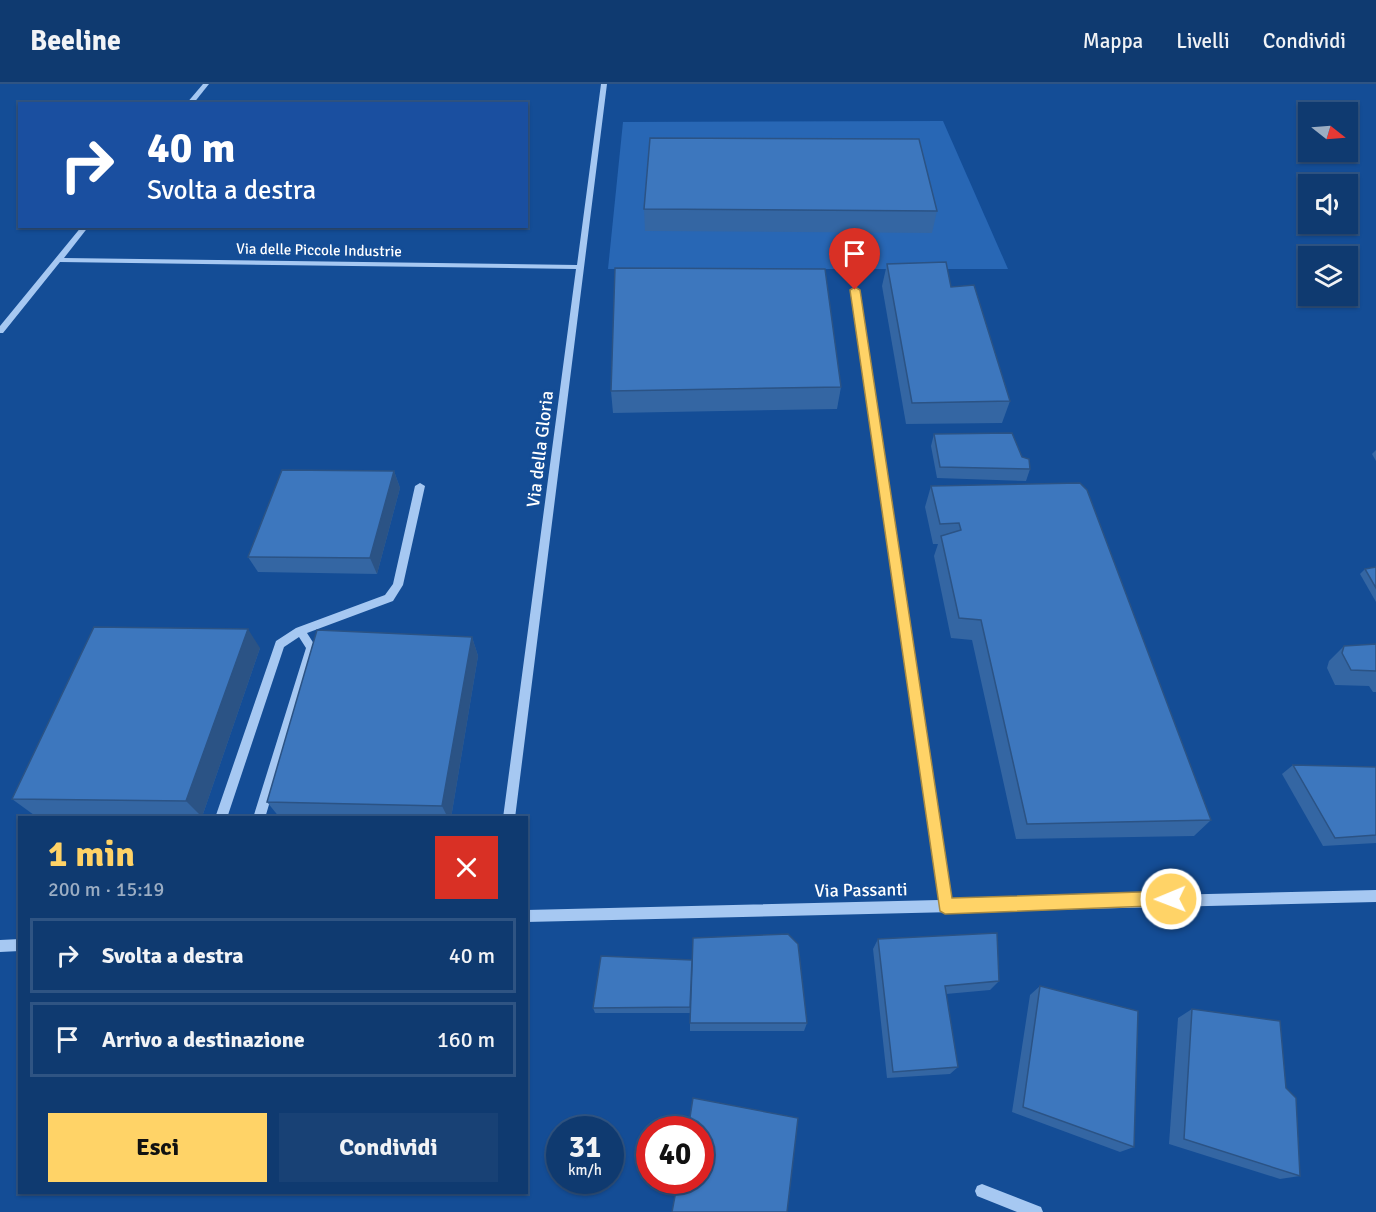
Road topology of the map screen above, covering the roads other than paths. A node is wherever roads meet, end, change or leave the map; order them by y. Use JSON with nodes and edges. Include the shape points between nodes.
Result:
{"nodes":[{"id":1,"x":206,"y":84,"type":"edge"},
{"id":2,"x":604,"y":84,"type":"edge"},
{"id":3,"x":191,"y":102,"type":"edge"},
{"id":4,"x":84,"y":228,"type":"edge"},
{"id":5,"x":58,"y":260,"type":"junction"},
{"id":6,"x":579,"y":267,"type":"junction"},
{"id":7,"x":855,"y":290,"type":"dead end"},
{"id":8,"x":0,"y":331,"type":"edge"},
{"id":9,"x":420,"y":486,"type":"dead end"},
{"id":10,"x":300,"y":631,"type":"junction"},
{"id":11,"x":222,"y":816,"type":"edge"},
{"id":12,"x":260,"y":816,"type":"edge"},
{"id":13,"x":509,"y":816,"type":"edge"},
{"id":14,"x":1376,"y":896,"type":"edge"},
{"id":15,"x":945,"y":906,"type":"junction"},
{"id":16,"x":528,"y":916,"type":"edge"},
{"id":17,"x":18,"y":945,"type":"edge"},
{"id":18,"x":0,"y":946,"type":"edge"},
{"id":19,"x":982,"y":1191,"type":"dead end"},
{"id":20,"x":1036,"y":1212,"type":"edge"}],
"edges":[{"from":1,"to":3,"type":"street"},
{"from":2,"to":6,"type":"street","name":"Via della Gloria"},
{"from":4,"to":5,"type":"street"},
{"from":5,"to":6,"type":"street","name":"Via delle Piccole Industrie"},
{"from":5,"to":8,"type":"street"},
{"from":6,"to":13,"type":"street","name":"Via della Gloria"},
{"from":7,"to":15,"type":"street"},
{"from":9,"to":10,"type":"street","via":[[398,585],[389,598]]},
{"from":10,"to":11,"type":"street","via":[[280,644]]},
{"from":10,"to":12,"type":"street","via":[[311,647]]},
{"from":14,"to":15,"type":"street","name":"Via Passanti"},
{"from":15,"to":16,"type":"street","name":"Via Passanti"},
{"from":17,"to":18,"type":"street"},
{"from":19,"to":20,"type":"street"}]}
